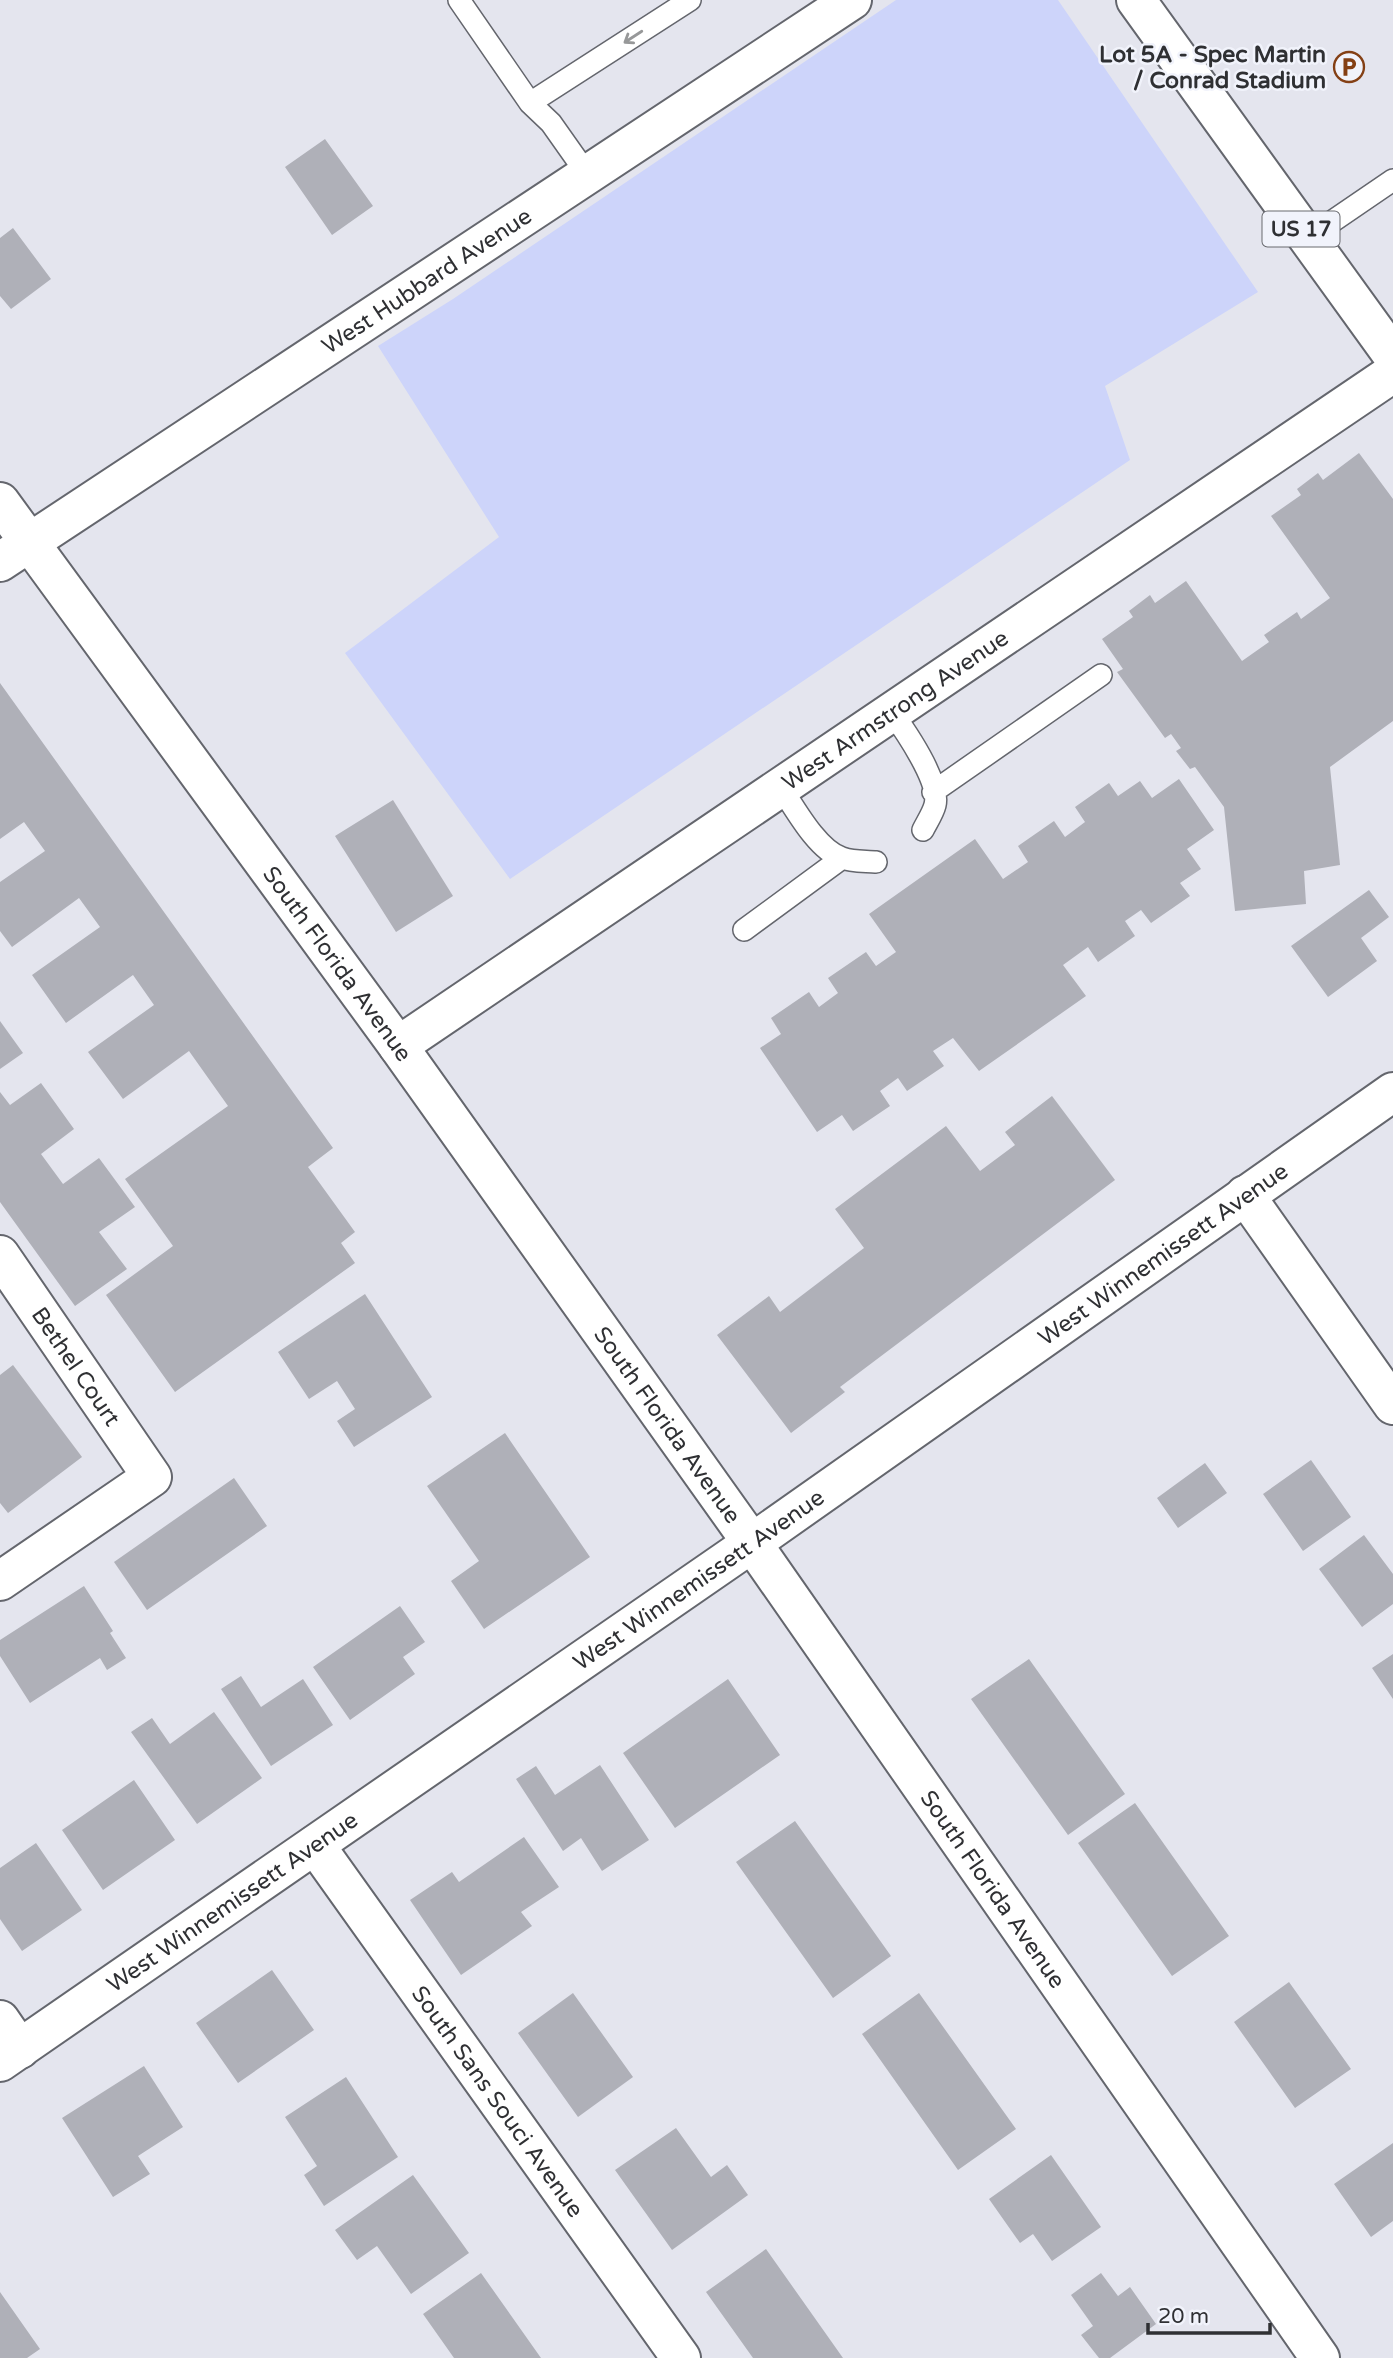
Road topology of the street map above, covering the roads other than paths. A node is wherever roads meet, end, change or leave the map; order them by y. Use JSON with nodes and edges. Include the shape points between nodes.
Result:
{"nodes":[{"id":1,"x":459,"y":0,"type":"edge"},
{"id":2,"x":690,"y":0,"type":"edge"},
{"id":3,"x":852,"y":0,"type":"edge"},
{"id":4,"x":1136,"y":0,"type":"edge"},
{"id":5,"x":530,"y":103,"type":"junction"},
{"id":6,"x":587,"y":174,"type":"junction"},
{"id":7,"x":1393,"y":180,"type":"edge"},
{"id":8,"x":1308,"y":238,"type":"junction"},
{"id":9,"x":1393,"y":356,"type":"edge"},
{"id":10,"x":1393,"y":373,"type":"edge"},
{"id":11,"x":0,"y":502,"type":"edge"},
{"id":12,"x":15,"y":552,"type":"edge"},
{"id":13,"x":1101,"y":675,"type":"dead end"},
{"id":14,"x":891,"y":710,"type":"junction"},
{"id":15,"x":780,"y":786,"type":"junction"},
{"id":16,"x":933,"y":792,"type":"junction"},
{"id":17,"x":923,"y":830,"type":"dead end"},
{"id":18,"x":842,"y":858,"type":"junction"},
{"id":19,"x":876,"y":862,"type":"dead end"},
{"id":20,"x":744,"y":930,"type":"dead end"},
{"id":21,"x":398,"y":1045,"type":"junction"},
{"id":22,"x":1393,"y":1092,"type":"edge"},
{"id":23,"x":1245,"y":1195,"type":"junction"},
{"id":24,"x":0,"y":1255,"type":"edge"},
{"id":25,"x":1393,"y":1405,"type":"edge"},
{"id":26,"x":752,"y":1543,"type":"junction"},
{"id":27,"x":0,"y":1581,"type":"edge"},
{"id":28,"x":315,"y":1844,"type":"junction"},
{"id":29,"x":7,"y":2044,"type":"edge"},
{"id":30,"x":681,"y":2358,"type":"edge"},
{"id":31,"x":1320,"y":2358,"type":"edge"}],
"edges":[{"from":1,"to":5,"type":"lane"},
{"from":2,"to":5,"type":"lane","one_way":true},
{"from":3,"to":6,"type":"street","name":"West Hubbard Avenue"},
{"from":4,"to":8,"type":"street","number":"US 17"},
{"from":5,"to":6,"type":"lane","via":[[551,123]]},
{"from":6,"to":12,"type":"street","name":"West Hubbard Avenue"},
{"from":7,"to":8,"type":"lane"},
{"from":8,"to":9,"type":"street","number":"US 17"},
{"from":10,"to":14,"type":"street","name":"West Armstrong Avenue"},
{"from":11,"to":12,"type":"street","name":"South Florida Avenue"},
{"from":12,"to":21,"type":"street","name":"South Florida Avenue"},
{"from":13,"to":16,"type":"lane"},
{"from":14,"to":15,"type":"street","name":"West Armstrong Avenue"},
{"from":14,"to":16,"type":"lane","via":[[913,742]]},
{"from":15,"to":18,"type":"lane","via":[[825,848]]},
{"from":15,"to":21,"type":"street","name":"West Armstrong Avenue"},
{"from":16,"to":17,"type":"lane","via":[[936,803]]},
{"from":18,"to":19,"type":"lane"},
{"from":18,"to":20,"type":"lane"},
{"from":21,"to":26,"type":"street","name":"South Florida Avenue"},
{"from":22,"to":23,"type":"street","name":"West Winnemissett Avenue"},
{"from":23,"to":25,"type":"street"},
{"from":23,"to":26,"type":"street","name":"West Winnemissett Avenue"},
{"from":24,"to":27,"type":"street","name":"Bethel Court","via":[[152,1477]]},
{"from":26,"to":28,"type":"street","name":"West Winnemissett Avenue"},
{"from":26,"to":31,"type":"street","name":"South Florida Avenue"},
{"from":28,"to":29,"type":"street","name":"West Winnemissett Avenue"},
{"from":28,"to":30,"type":"street","name":"South Sans Souci Avenue"}]}
